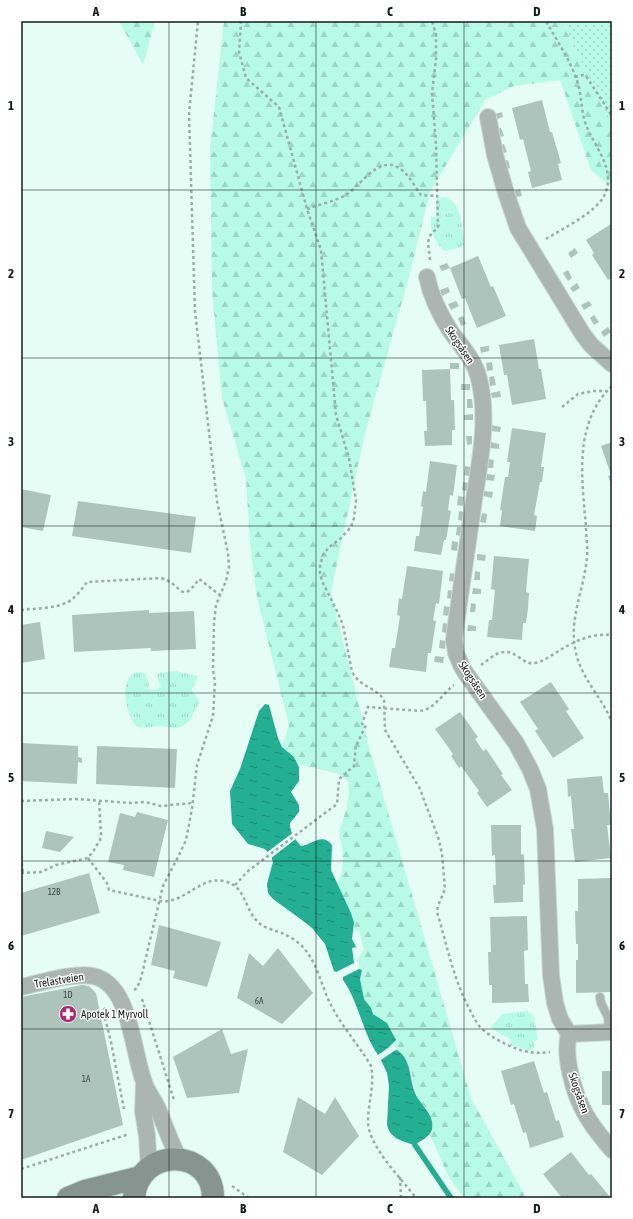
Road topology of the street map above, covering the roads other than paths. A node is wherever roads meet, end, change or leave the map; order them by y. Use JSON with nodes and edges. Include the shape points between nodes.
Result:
{"nodes":[{"id":1,"x":488,"y":117,"type":"dead end"},
{"id":2,"x":427,"y":277,"type":"road end"},
{"id":3,"x":612,"y":364,"type":"edge"},
{"id":4,"x":21,"y":987,"type":"edge"},
{"id":5,"x":600,"y":997,"type":"dead end"},
{"id":6,"x":611,"y":1032,"type":"edge"},
{"id":7,"x":568,"y":1041,"type":"junction"},
{"id":8,"x":144,"y":1082,"type":"junction"},
{"id":9,"x":594,"y":1127,"type":"junction"},
{"id":10,"x":612,"y":1127,"type":"edge"},
{"id":11,"x":612,"y":1150,"type":"edge"},
{"id":12,"x":179,"y":1159,"type":"junction"},
{"id":13,"x":145,"y":1173,"type":"junction"},
{"id":14,"x":218,"y":1193,"type":"edge"},
{"id":15,"x":68,"y":1198,"type":"edge"},
{"id":16,"x":134,"y":1198,"type":"edge"}],
"edges":[{"from":1,"to":3,"type":"street","via":[[495,155],[518,228],[582,333]]},
{"from":2,"to":7,"type":"street","name":"Skogsåsen","via":[[440,316],[475,366],[482,396],[484,423],[454,640],[456,653],[467,675],[516,743],[538,789],[545,828],[555,1003]]},
{"from":4,"to":8,"type":"street","name":"Trelastveien","via":[[81,975],[92,975],[108,983],[115,989],[123,1005]]},
{"from":5,"to":6,"type":"lane"},
{"from":6,"to":7,"type":"street"},
{"from":7,"to":9,"type":"street","name":"Skogsåsen","via":[[571,1076],[576,1093]]},
{"from":8,"to":12,"type":"street","name":"Trelastveien"},
{"from":8,"to":13,"type":"street","name":"Trelastveien","via":[[143,1112],[147,1136]]},
{"from":9,"to":10,"type":"street","name":"Skogsåsen"},
{"from":9,"to":11,"type":"street","name":"Skogsåsen"},
{"from":12,"to":13,"type":"main road","via":[[160,1161]]},
{"from":12,"to":14,"type":"main road","via":[[200,1168]]},
{"from":13,"to":15,"type":"main road"},
{"from":13,"to":16,"type":"main road","via":[[137,1184]]}]}
